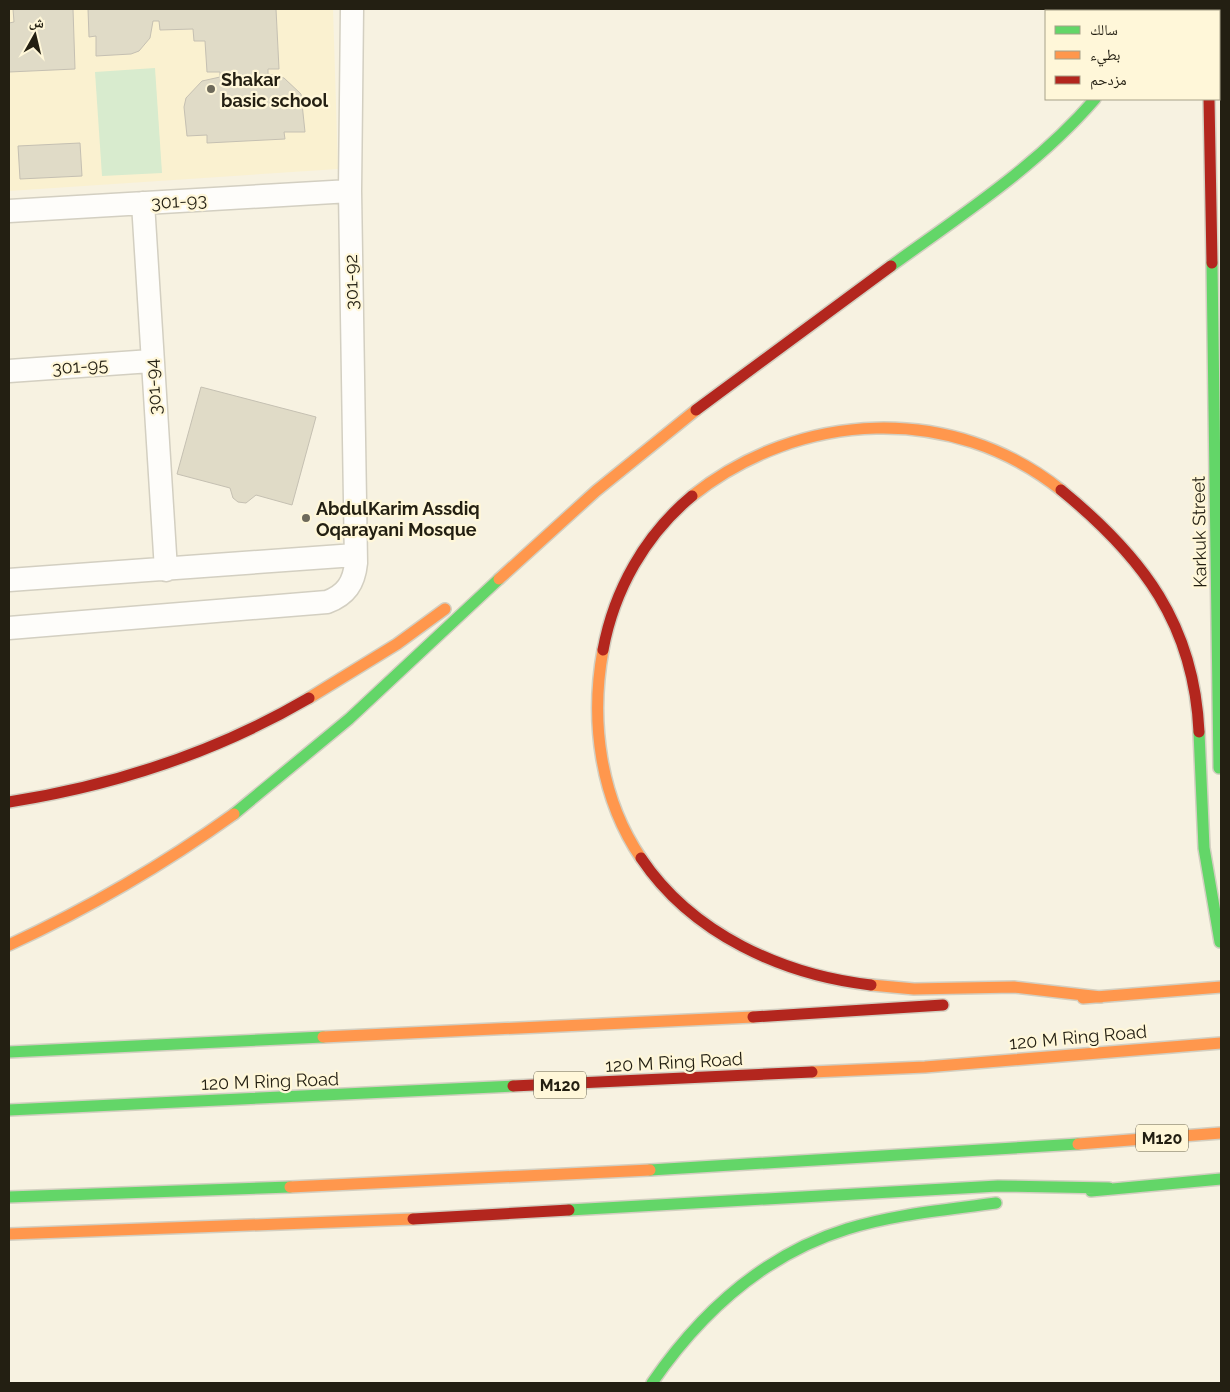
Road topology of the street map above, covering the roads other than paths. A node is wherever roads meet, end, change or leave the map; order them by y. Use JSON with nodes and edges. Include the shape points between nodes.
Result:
{"nodes":[{"id":1,"x":352,"y":9,"type":"edge"},
{"id":2,"x":1094,"y":100,"type":"edge"},
{"id":3,"x":1209,"y":100,"type":"edge"},
{"id":4,"x":350,"y":191,"type":"junction"},
{"id":5,"x":143,"y":203,"type":"junction"},
{"id":6,"x":9,"y":210,"type":"edge"},
{"id":7,"x":151,"y":361,"type":"junction"},
{"id":8,"x":9,"y":371,"type":"edge"},
{"id":9,"x":594,"y":493,"type":"junction"},
{"id":10,"x":355,"y":555,"type":"junction"},
{"id":11,"x":166,"y":570,"type":"junction"},
{"id":12,"x":9,"y":580,"type":"edge"},
{"id":13,"x":9,"y":628,"type":"edge"},
{"id":14,"x":1219,"y":776,"type":"dead end"},
{"id":15,"x":9,"y":802,"type":"edge"},
{"id":16,"x":1219,"y":864,"type":"dead end"},
{"id":17,"x":1220,"y":942,"type":"junction"},
{"id":18,"x":9,"y":945,"type":"edge"},
{"id":19,"x":1221,"y":957,"type":"edge"},
{"id":20,"x":1221,"y":987,"type":"edge"},
{"id":21,"x":1101,"y":997,"type":"junction"},
{"id":22,"x":1017,"y":1000,"type":"dead end"},
{"id":23,"x":960,"y":1004,"type":"dead end"},
{"id":24,"x":1221,"y":1043,"type":"edge"},
{"id":25,"x":9,"y":1052,"type":"edge"},
{"id":26,"x":9,"y":1110,"type":"edge"},
{"id":27,"x":1221,"y":1133,"type":"edge"},
{"id":28,"x":1221,"y":1179,"type":"edge"},
{"id":29,"x":1109,"y":1188,"type":"junction"},
{"id":30,"x":9,"y":1197,"type":"edge"},
{"id":31,"x":1029,"y":1198,"type":"dead end"},
{"id":32,"x":1010,"y":1200,"type":"dead end"},
{"id":33,"x":9,"y":1234,"type":"edge"},
{"id":34,"x":652,"y":1383,"type":"edge"}],
"edges":[{"from":1,"to":4,"type":"street","name":"301-92"},
{"from":2,"to":9,"type":"highway","via":[[1032,163],[674,426]]},
{"from":3,"to":14,"type":"highway","name":"Karkuk Street"},
{"from":4,"to":5,"type":"street","name":"301-93"},
{"from":4,"to":10,"type":"street","name":"301-92"},
{"from":5,"to":6,"type":"street","name":"301-93"},
{"from":5,"to":7,"type":"street","name":"301-94"},
{"from":7,"to":8,"type":"street","name":"301-95"},
{"from":7,"to":11,"type":"street","name":"301-94"},
{"from":9,"to":15,"type":"highway","via":[[462,596],[355,672],[265,722],[194,756],[131,777],[79,791]]},
{"from":9,"to":18,"type":"highway","via":[[349,718],[266,788],[190,845],[107,896]]},
{"from":10,"to":11,"type":"street"},
{"from":10,"to":13,"type":"street","name":"301-92","via":[[355,572],[349,586],[339,598],[327,602]]},
{"from":11,"to":12,"type":"street"},
{"from":16,"to":17,"type":"highway"},
{"from":17,"to":19,"type":"highway"},
{"from":17,"to":21,"type":"highway","via":[[1203,836],[1198,708],[1190,663],[1174,620],[1147,577],[1084,509],[1046,479],[1010,457],[930,432],[889,428],[849,428],[767,449],[730,467],[696,492],[666,520],[642,551],[620,588],[609,619],[596,697],[597,734],[604,773],[632,844],[651,871],[678,900],[713,929],[750,951],[798,970],[848,982],[897,988],[1006,987]]},
{"from":20,"to":21,"type":"highway"},
{"from":21,"to":22,"type":"highway"},
{"from":23,"to":25,"type":"highway","via":[[853,1012]]},
{"from":24,"to":26,"type":"highway","name":"120 M Ring Road","number":"M120","via":[[925,1067]]},
{"from":27,"to":30,"type":"highway","number":"M120","via":[[830,1161],[509,1178]]},
{"from":28,"to":29,"type":"highway"},
{"from":29,"to":31,"type":"highway"},
{"from":29,"to":33,"type":"highway","via":[[998,1186],[414,1219]]},
{"from":32,"to":34,"type":"highway","via":[[846,1229],[785,1255],[727,1294],[702,1318],[681,1341]]}]}
